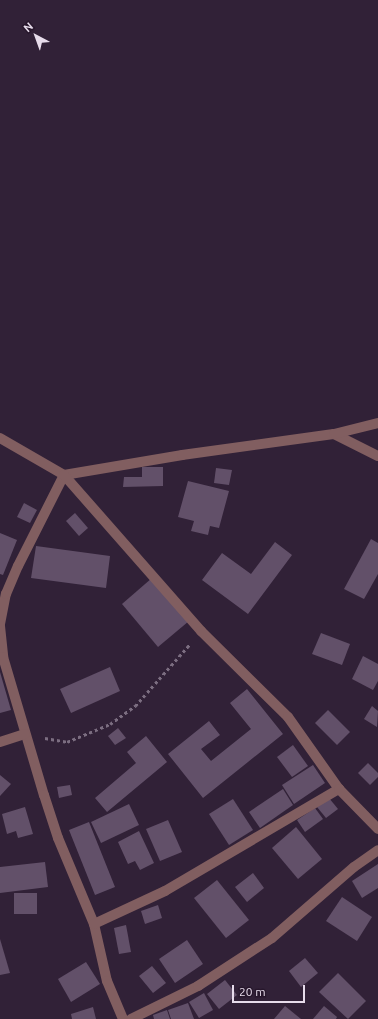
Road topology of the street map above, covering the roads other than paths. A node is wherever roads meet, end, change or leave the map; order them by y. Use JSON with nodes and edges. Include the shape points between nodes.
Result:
{"nodes":[{"id":1,"x":378,"y":423,"type":"edge"},
{"id":2,"x":334,"y":434,"type":"junction"},
{"id":3,"x":0,"y":438,"type":"edge"},
{"id":4,"x":378,"y":456,"type":"edge"},
{"id":5,"x":64,"y":476,"type":"junction"},
{"id":6,"x":0,"y":625,"type":"edge"},
{"id":7,"x":25,"y":734,"type":"junction"},
{"id":8,"x":0,"y":742,"type":"edge"},
{"id":9,"x":339,"y":789,"type":"junction"},
{"id":10,"x":378,"y":829,"type":"edge"},
{"id":11,"x":378,"y":850,"type":"edge"},
{"id":12,"x":94,"y":924,"type":"junction"},
{"id":13,"x":123,"y":1019,"type":"edge"},
{"id":14,"x":131,"y":1019,"type":"edge"}],
"edges":[{"from":1,"to":2,"type":"street"},
{"from":2,"to":4,"type":"street"},
{"from":2,"to":5,"type":"street","via":[[182,455]]},
{"from":3,"to":5,"type":"street"},
{"from":5,"to":6,"type":"street","via":[[18,566],[6,594]]},
{"from":5,"to":9,"type":"street","via":[[201,631],[288,717]]},
{"from":6,"to":7,"type":"street","via":[[3,657]]},
{"from":7,"to":8,"type":"street"},
{"from":7,"to":12,"type":"street","via":[[58,838]]},
{"from":9,"to":10,"type":"street"},
{"from":9,"to":12,"type":"street","via":[[165,891]]},
{"from":11,"to":14,"type":"street","via":[[354,867],[272,938],[198,986]]},
{"from":12,"to":13,"type":"street","via":[[107,981]]}]}
